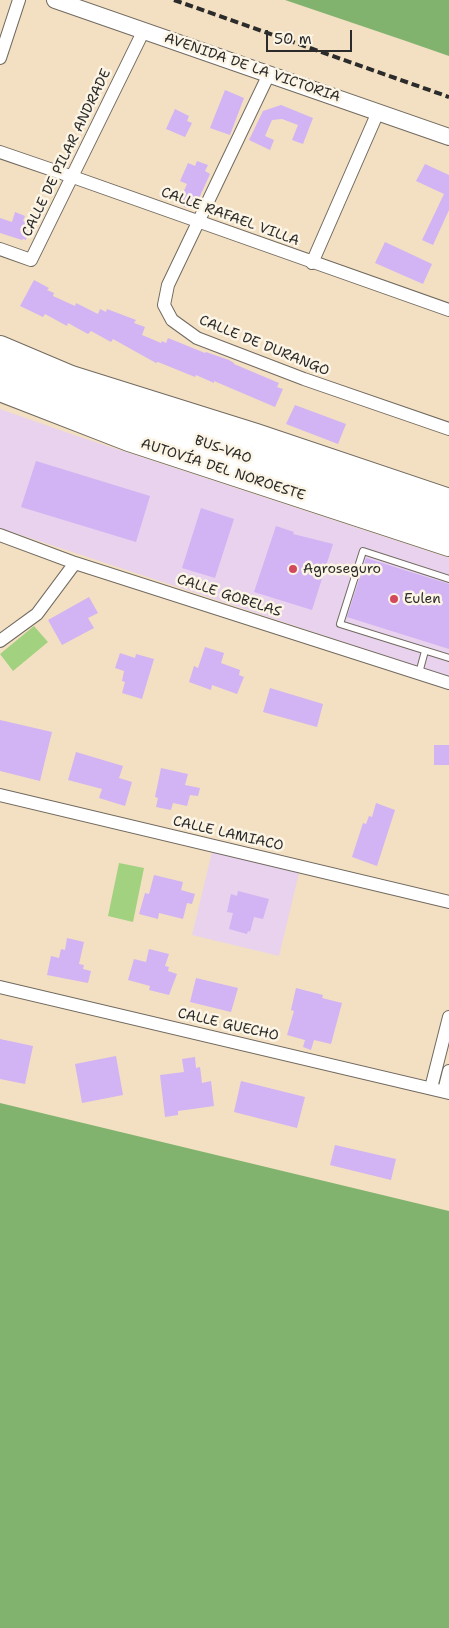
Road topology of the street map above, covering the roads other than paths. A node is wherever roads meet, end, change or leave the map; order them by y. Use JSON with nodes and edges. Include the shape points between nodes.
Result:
{"nodes":[{"id":1,"x":19,"y":0,"type":"edge"},
{"id":2,"x":55,"y":0,"type":"edge"},
{"id":3,"x":144,"y":30,"type":"junction"},
{"id":4,"x":0,"y":58,"type":"edge"},
{"id":5,"x":269,"y":74,"type":"junction"},
{"id":6,"x":378,"y":112,"type":"junction"},
{"id":7,"x":449,"y":137,"type":"edge"},
{"id":8,"x":0,"y":152,"type":"edge"},
{"id":9,"x":73,"y":177,"type":"junction"},
{"id":10,"x":198,"y":222,"type":"junction"},
{"id":11,"x":0,"y":249,"type":"edge"},
{"id":12,"x":312,"y":262,"type":"junction"},
{"id":13,"x":449,"y":310,"type":"edge"},
{"id":14,"x":0,"y":348,"type":"edge"},
{"id":15,"x":0,"y":368,"type":"edge"},
{"id":16,"x":0,"y":389,"type":"edge"},
{"id":17,"x":449,"y":428,"type":"edge"},
{"id":18,"x":449,"y":501,"type":"edge"},
{"id":19,"x":449,"y":524,"type":"edge"},
{"id":20,"x":0,"y":534,"type":"edge"},
{"id":21,"x":449,"y":544,"type":"edge"},
{"id":22,"x":75,"y":563,"type":"junction"},
{"id":23,"x":449,"y":579,"type":"edge"},
{"id":24,"x":0,"y":640,"type":"edge"},
{"id":25,"x":425,"y":651,"type":"junction"},
{"id":26,"x":449,"y":658,"type":"edge"},
{"id":27,"x":419,"y":673,"type":"junction"},
{"id":28,"x":449,"y":683,"type":"edge"},
{"id":29,"x":0,"y":796,"type":"edge"},
{"id":30,"x":449,"y":902,"type":"edge"},
{"id":31,"x":0,"y":987,"type":"edge"},
{"id":32,"x":449,"y":1017,"type":"edge"},
{"id":33,"x":449,"y":1071,"type":"edge"},
{"id":34,"x":431,"y":1088,"type":"junction"},
{"id":35,"x":446,"y":1092,"type":"edge"}],
"edges":[{"from":1,"to":4,"type":"street"},
{"from":2,"to":3,"type":"street","name":"AVENIDA DE LA VICTORIA"},
{"from":3,"to":5,"type":"street","name":"AVENIDA DE LA VICTORIA"},
{"from":3,"to":9,"type":"street","name":"CALLE DE PILAR ANDRADE"},
{"from":5,"to":6,"type":"street","name":"AVENIDA DE LA VICTORIA"},
{"from":5,"to":10,"type":"street","name":"CALLE DE DURANGO"},
{"from":6,"to":7,"type":"street","name":"AVENIDA DE LA VICTORIA"},
{"from":6,"to":12,"type":"street"},
{"from":8,"to":9,"type":"street","name":"CALLE RAFAEL VILLA"},
{"from":9,"to":10,"type":"street","name":"CALLE RAFAEL VILLA"},
{"from":9,"to":11,"type":"street","name":"CALLE DE PILAR ANDRADE","via":[[32,260]]},
{"from":10,"to":12,"type":"street","name":"CALLE RAFAEL VILLA"},
{"from":10,"to":17,"type":"street","name":"CALLE DE DURANGO","via":[[168,285],[164,305],[172,320],[197,338],[304,379]]},
{"from":12,"to":13,"type":"street","name":"CALLE RAFAEL VILLA"},
{"from":14,"to":18,"type":"highway","via":[[71,378]]},
{"from":15,"to":19,"type":"highway","name":"BUS-VAO","via":[[62,394],[249,459]]},
{"from":16,"to":21,"type":"highway","name":"AUTOVÍA DEL NOROESTE","via":[[129,439]]},
{"from":20,"to":22,"type":"street","name":"CALLE GOBELAS"},
{"from":22,"to":24,"type":"street","via":[[37,614]]},
{"from":22,"to":27,"type":"street","name":"CALLE GOBELAS"},
{"from":23,"to":25,"type":"lane","via":[[362,551],[340,624]]},
{"from":25,"to":26,"type":"lane"},
{"from":25,"to":27,"type":"lane"},
{"from":27,"to":28,"type":"street","name":"CALLE GOBELAS"},
{"from":29,"to":30,"type":"street","name":"CALLE LAMIACO"},
{"from":31,"to":34,"type":"street","name":"CALLE GUECHO"},
{"from":32,"to":34,"type":"street"},
{"from":33,"to":35,"type":"street"},
{"from":34,"to":35,"type":"street","name":"CALLE GUECHO"}]}
